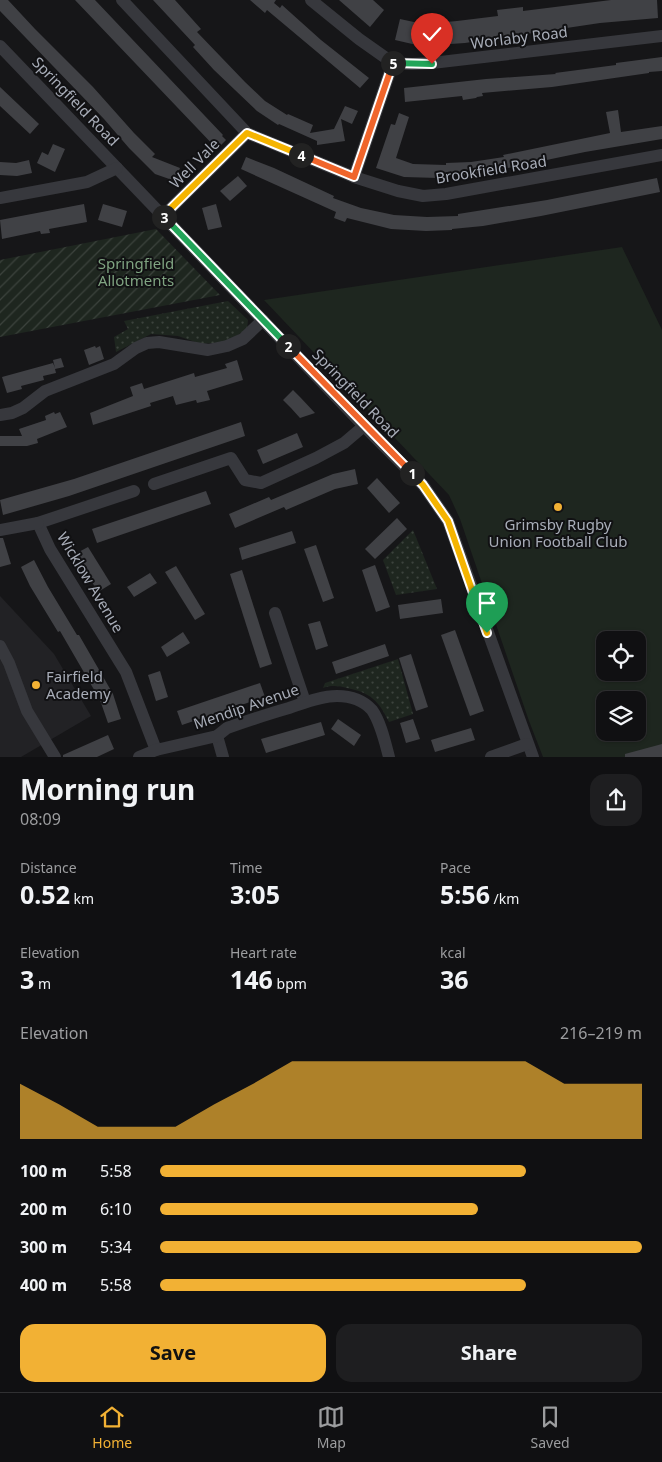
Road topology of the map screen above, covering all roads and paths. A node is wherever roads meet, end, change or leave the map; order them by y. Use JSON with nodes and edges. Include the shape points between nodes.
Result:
{"nodes":[{"id":1,"x":122,"y":0,"type":"edge"},
{"id":2,"x":311,"y":0,"type":"edge"},
{"id":3,"x":662,"y":36,"type":"edge"},
{"id":4,"x":0,"y":46,"type":"edge"},
{"id":5,"x":393,"y":63,"type":"junction"},
{"id":6,"x":247,"y":133,"type":"junction"},
{"id":7,"x":662,"y":155,"type":"edge"},
{"id":8,"x":117,"y":168,"type":"junction"},
{"id":9,"x":354,"y":177,"type":"junction"},
{"id":10,"x":0,"y":198,"type":"edge"},
{"id":11,"x":163,"y":216,"type":"junction"},
{"id":12,"x":263,"y":320,"type":"junction"},
{"id":13,"x":0,"y":415,"type":"edge"},
{"id":14,"x":364,"y":426,"type":"junction"},
{"id":15,"x":154,"y":484,"type":"dead end"},
{"id":16,"x":134,"y":491,"type":"dead end"},
{"id":17,"x":38,"y":523,"type":"junction"},
{"id":18,"x":4,"y":528,"type":"edge"},
{"id":19,"x":275,"y":613,"type":"dead end"},
{"id":20,"x":0,"y":646,"type":"edge"},
{"id":21,"x":305,"y":702,"type":"junction"},
{"id":22,"x":217,"y":736,"type":"junction"},
{"id":23,"x":527,"y":744,"type":"junction"},
{"id":24,"x":156,"y":750,"type":"junction"},
{"id":25,"x":55,"y":757,"type":"edge"},
{"id":26,"x":139,"y":757,"type":"edge"},
{"id":27,"x":223,"y":757,"type":"edge"},
{"id":28,"x":389,"y":757,"type":"edge"},
{"id":29,"x":491,"y":757,"type":"edge"},
{"id":30,"x":533,"y":757,"type":"edge"}],
"edges":[{"from":1,"to":6,"type":"street","name":"Brookfield Road"},
{"from":2,"to":5,"type":"street"},
{"from":3,"to":5,"type":"street","name":"Worlaby Road","via":[[432,64]]},
{"from":4,"to":8,"type":"street","name":"Springfield Road"},
{"from":5,"to":9,"type":"street"},
{"from":6,"to":9,"type":"street","name":"Brookfield Road"},
{"from":6,"to":11,"type":"street","name":"Well Vale"},
{"from":7,"to":9,"type":"street","name":"Brookfield Road","via":[[423,196]]},
{"from":8,"to":10,"type":"street","via":[[87,182]]},
{"from":8,"to":11,"type":"street","name":"Springfield Road"},
{"from":11,"to":12,"type":"street","name":"Springfield Road"},
{"from":12,"to":13,"type":"street","via":[[243,338],[208,350],[147,343],[114,364],[45,391],[23,408]]},
{"from":12,"to":14,"type":"street","name":"Springfield Road"},
{"from":14,"to":15,"type":"street","via":[[330,451],[261,483],[245,480],[231,458]]},
{"from":14,"to":23,"type":"street","name":"Springfield Road","via":[[423,485],[448,521]]},
{"from":16,"to":17,"type":"street","name":"Wicklow Avenue"},
{"from":17,"to":18,"type":"street"},
{"from":17,"to":24,"type":"street","name":"Wicklow Avenue","via":[[126,672]]},
{"from":19,"to":21,"type":"street"},
{"from":20,"to":25,"type":"street","via":[[27,711]]},
{"from":21,"to":22,"type":"street","name":"Mendip Avenue","via":[[227,728]]},
{"from":21,"to":28,"type":"street","name":"Mendip Avenue","via":[[337,696],[362,702],[378,721]]},
{"from":22,"to":24,"type":"street","name":"Mendip Avenue"},
{"from":22,"to":27,"type":"street"},
{"from":23,"to":29,"type":"street"},
{"from":23,"to":30,"type":"street","name":"Springfield Road"},
{"from":24,"to":26,"type":"street","name":"Mendip Avenue"}]}
